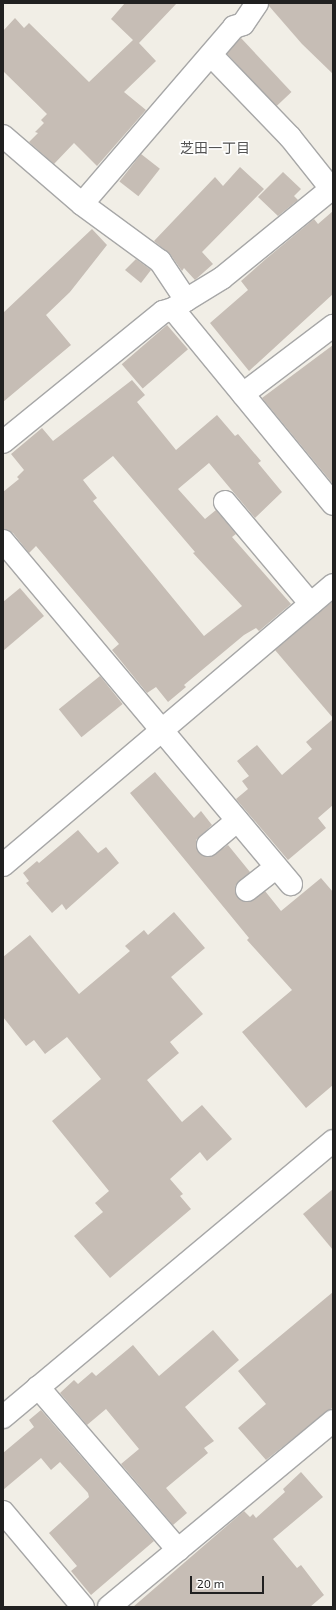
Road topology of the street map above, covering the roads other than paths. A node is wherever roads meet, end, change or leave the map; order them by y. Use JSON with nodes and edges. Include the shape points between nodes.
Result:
{"nodes":[{"id":1,"x":257,"y":3,"type":"edge"},
{"id":2,"x":211,"y":55,"type":"junction"},
{"id":3,"x":3,"y":136,"type":"edge"},
{"id":4,"x":332,"y":190,"type":"edge"},
{"id":5,"x":82,"y":204,"type":"junction"},
{"id":6,"x":179,"y":304,"type":"junction"},
{"id":7,"x":333,"y":326,"type":"edge"},
{"id":8,"x":243,"y":394,"type":"junction"},
{"id":9,"x":3,"y":442,"type":"edge"},
{"id":10,"x":225,"y":502,"type":"dead end"},
{"id":11,"x":333,"y":503,"type":"edge"},
{"id":12,"x":3,"y":541,"type":"edge"},
{"id":13,"x":333,"y":585,"type":"edge"},
{"id":14,"x":311,"y":604,"type":"junction"},
{"id":15,"x":161,"y":731,"type":"junction"},
{"id":16,"x":237,"y":820,"type":"junction"},
{"id":17,"x":208,"y":845,"type":"dead end"},
{"id":18,"x":3,"y":865,"type":"edge"},
{"id":19,"x":276,"y":866,"type":"junction"},
{"id":20,"x":291,"y":884,"type":"dead end"},
{"id":21,"x":247,"y":890,"type":"dead end"},
{"id":22,"x":333,"y":1141,"type":"edge"},
{"id":23,"x":38,"y":1387,"type":"junction"},
{"id":24,"x":3,"y":1416,"type":"edge"},
{"id":25,"x":333,"y":1421,"type":"edge"},
{"id":26,"x":3,"y":1512,"type":"edge"},
{"id":27,"x":178,"y":1550,"type":"junction"},
{"id":28,"x":83,"y":1607,"type":"edge"},
{"id":29,"x":109,"y":1607,"type":"edge"}],
"edges":[{"from":1,"to":2,"type":"street","via":[[242,24],[234,27]]},
{"from":2,"to":4,"type":"street","via":[[290,137]]},
{"from":2,"to":5,"type":"street"},
{"from":3,"to":5,"type":"street"},
{"from":4,"to":6,"type":"street","via":[[222,278]]},
{"from":5,"to":6,"type":"street","via":[[160,261]]},
{"from":6,"to":8,"type":"street"},
{"from":6,"to":9,"type":"street","via":[[163,312]]},
{"from":7,"to":8,"type":"street"},
{"from":8,"to":11,"type":"street"},
{"from":10,"to":14,"type":"street"},
{"from":12,"to":15,"type":"street"},
{"from":13,"to":14,"type":"street"},
{"from":14,"to":15,"type":"street"},
{"from":15,"to":16,"type":"street"},
{"from":15,"to":18,"type":"street"},
{"from":16,"to":17,"type":"street"},
{"from":16,"to":19,"type":"street"},
{"from":19,"to":20,"type":"street"},
{"from":19,"to":21,"type":"street"},
{"from":22,"to":23,"type":"street"},
{"from":23,"to":24,"type":"street"},
{"from":23,"to":27,"type":"street"},
{"from":25,"to":27,"type":"street"},
{"from":26,"to":28,"type":"street"},
{"from":27,"to":29,"type":"street"}]}
